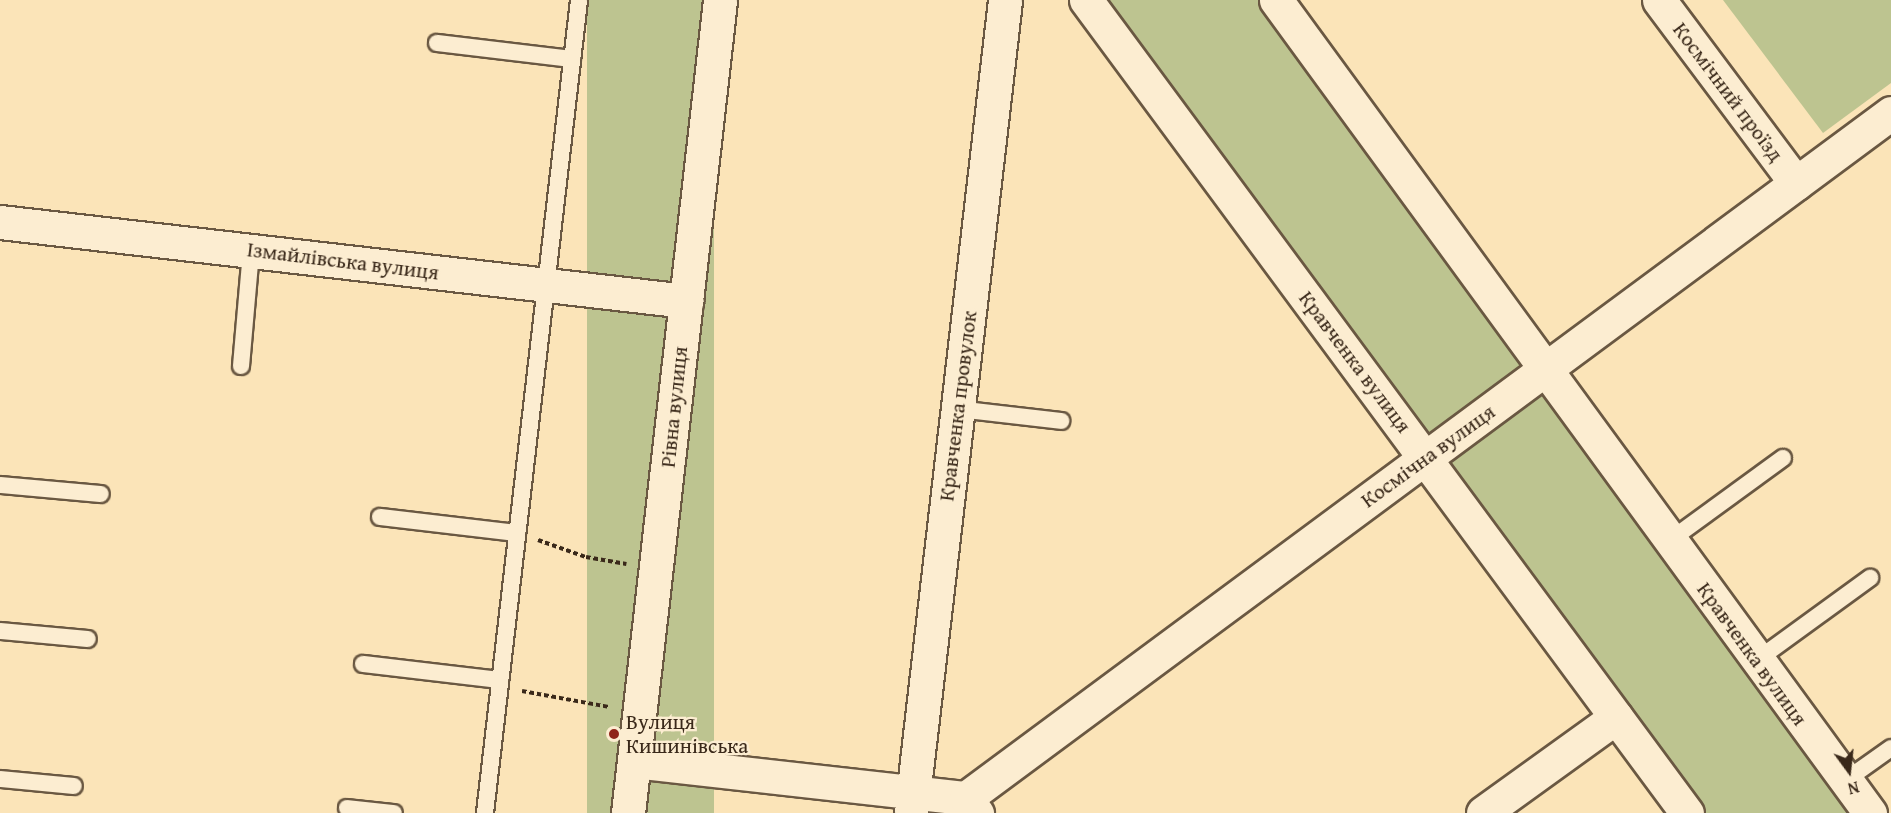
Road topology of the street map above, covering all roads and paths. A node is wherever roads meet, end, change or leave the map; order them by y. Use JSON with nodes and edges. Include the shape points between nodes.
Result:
{"nodes":[{"id":1,"x":579,"y":0,"type":"edge"},
{"id":2,"x":720,"y":0,"type":"edge"},
{"id":3,"x":1005,"y":0,"type":"edge"},
{"id":4,"x":1086,"y":0,"type":"edge"},
{"id":5,"x":1276,"y":0,"type":"edge"},
{"id":6,"x":1659,"y":0,"type":"edge"},
{"id":7,"x":437,"y":43,"type":"dead end"},
{"id":8,"x":572,"y":59,"type":"junction"},
{"id":9,"x":1891,"y":113,"type":"edge"},
{"id":10,"x":1796,"y":183,"type":"junction"},
{"id":11,"x":0,"y":222,"type":"edge"},
{"id":12,"x":251,"y":251,"type":"junction"},
{"id":13,"x":545,"y":285,"type":"junction"},
{"id":14,"x":686,"y":301,"type":"junction"},
{"id":15,"x":241,"y":366,"type":"dead end"},
{"id":16,"x":1543,"y":371,"type":"junction"},
{"id":17,"x":958,"y":409,"type":"junction"},
{"id":18,"x":1061,"y":421,"type":"dead end"},
{"id":19,"x":1426,"y":457,"type":"junction"},
{"id":20,"x":1783,"y":458,"type":"dead end"},
{"id":21,"x":0,"y":485,"type":"edge"},
{"id":22,"x":101,"y":494,"type":"dead end"},
{"id":23,"x":380,"y":518,"type":"dead end"},
{"id":24,"x":517,"y":533,"type":"junction"},
{"id":25,"x":1669,"y":542,"type":"junction"},
{"id":26,"x":656,"y":569,"type":"junction"},
{"id":27,"x":1870,"y":578,"type":"dead end"},
{"id":28,"x":0,"y":631,"type":"edge"},
{"id":29,"x":88,"y":639,"type":"dead end"},
{"id":30,"x":1757,"y":660,"type":"junction"},
{"id":31,"x":363,"y":664,"type":"dead end"},
{"id":32,"x":500,"y":680,"type":"junction"},
{"id":33,"x":640,"y":711,"type":"junction"},
{"id":34,"x":1616,"y":717,"type":"junction"},
{"id":35,"x":1891,"y":747,"type":"edge"},
{"id":36,"x":634,"y":761,"type":"junction"},
{"id":37,"x":0,"y":779,"type":"edge"},
{"id":38,"x":1846,"y":780,"type":"junction"},
{"id":39,"x":74,"y":786,"type":"dead end"},
{"id":40,"x":912,"y":803,"type":"edge"},
{"id":41,"x":971,"y":806,"type":"edge"},
{"id":42,"x":347,"y":808,"type":"dead end"},
{"id":43,"x":394,"y":813,"type":"edge"},
{"id":44,"x":485,"y":813,"type":"edge"},
{"id":45,"x":628,"y":813,"type":"edge"},
{"id":46,"x":1483,"y":813,"type":"edge"},
{"id":47,"x":1687,"y":813,"type":"edge"},
{"id":48,"x":1870,"y":813,"type":"edge"}],
"edges":[{"from":1,"to":8,"type":"lane"},
{"from":2,"to":14,"type":"street","name":"Рівна вулиця"},
{"from":3,"to":17,"type":"street","name":"Кравченка провулок"},
{"from":4,"to":19,"type":"street","name":"Кравченка вулиця"},
{"from":5,"to":16,"type":"street","name":"Кравченка вулиця"},
{"from":6,"to":10,"type":"street","name":"Космічний проїзд"},
{"from":7,"to":8,"type":"lane"},
{"from":8,"to":13,"type":"lane"},
{"from":9,"to":10,"type":"street","name":"Космічна вулиця"},
{"from":10,"to":16,"type":"street","name":"Космічна вулиця"},
{"from":11,"to":12,"type":"street","name":"Ізмайлівська вулиця"},
{"from":12,"to":13,"type":"street","name":"Ізмайлівська вулиця"},
{"from":12,"to":15,"type":"lane"},
{"from":13,"to":14,"type":"street","name":"Ізмайлівська вулиця"},
{"from":13,"to":24,"type":"lane"},
{"from":14,"to":26,"type":"street","name":"Рівна вулиця"},
{"from":16,"to":19,"type":"street","name":"Космічна вулиця"},
{"from":16,"to":25,"type":"street","name":"Кравченка вулиця"},
{"from":17,"to":18,"type":"lane"},
{"from":17,"to":40,"type":"street","name":"Кравченка провулок"},
{"from":19,"to":34,"type":"street","name":"Кравченка вулиця"},
{"from":19,"to":41,"type":"street","name":"Космічна вулиця"},
{"from":20,"to":25,"type":"lane"},
{"from":21,"to":22,"type":"lane"},
{"from":23,"to":24,"type":"lane"},
{"from":24,"to":26,"type":"path","via":[[586,557]]},
{"from":24,"to":32,"type":"lane"},
{"from":25,"to":30,"type":"street","name":"Кравченка вулиця"},
{"from":26,"to":33,"type":"street","name":"Рівна вулиця"},
{"from":27,"to":30,"type":"lane"},
{"from":28,"to":29,"type":"lane"},
{"from":30,"to":38,"type":"street","name":"Кравченка вулиця"},
{"from":31,"to":32,"type":"lane"},
{"from":32,"to":33,"type":"path","via":[[526,693]]},
{"from":32,"to":44,"type":"lane"},
{"from":33,"to":36,"type":"street","name":"Рівна вулиця"},
{"from":34,"to":46,"type":"street"},
{"from":34,"to":47,"type":"street","name":"Кравченка вулиця"},
{"from":35,"to":38,"type":"lane"},
{"from":36,"to":40,"type":"street"},
{"from":36,"to":45,"type":"street","name":"Рівна вулиця"},
{"from":37,"to":39,"type":"lane"},
{"from":38,"to":48,"type":"street","name":"Кравченка вулиця"},
{"from":40,"to":41,"type":"street"},
{"from":42,"to":43,"type":"lane"}]}
